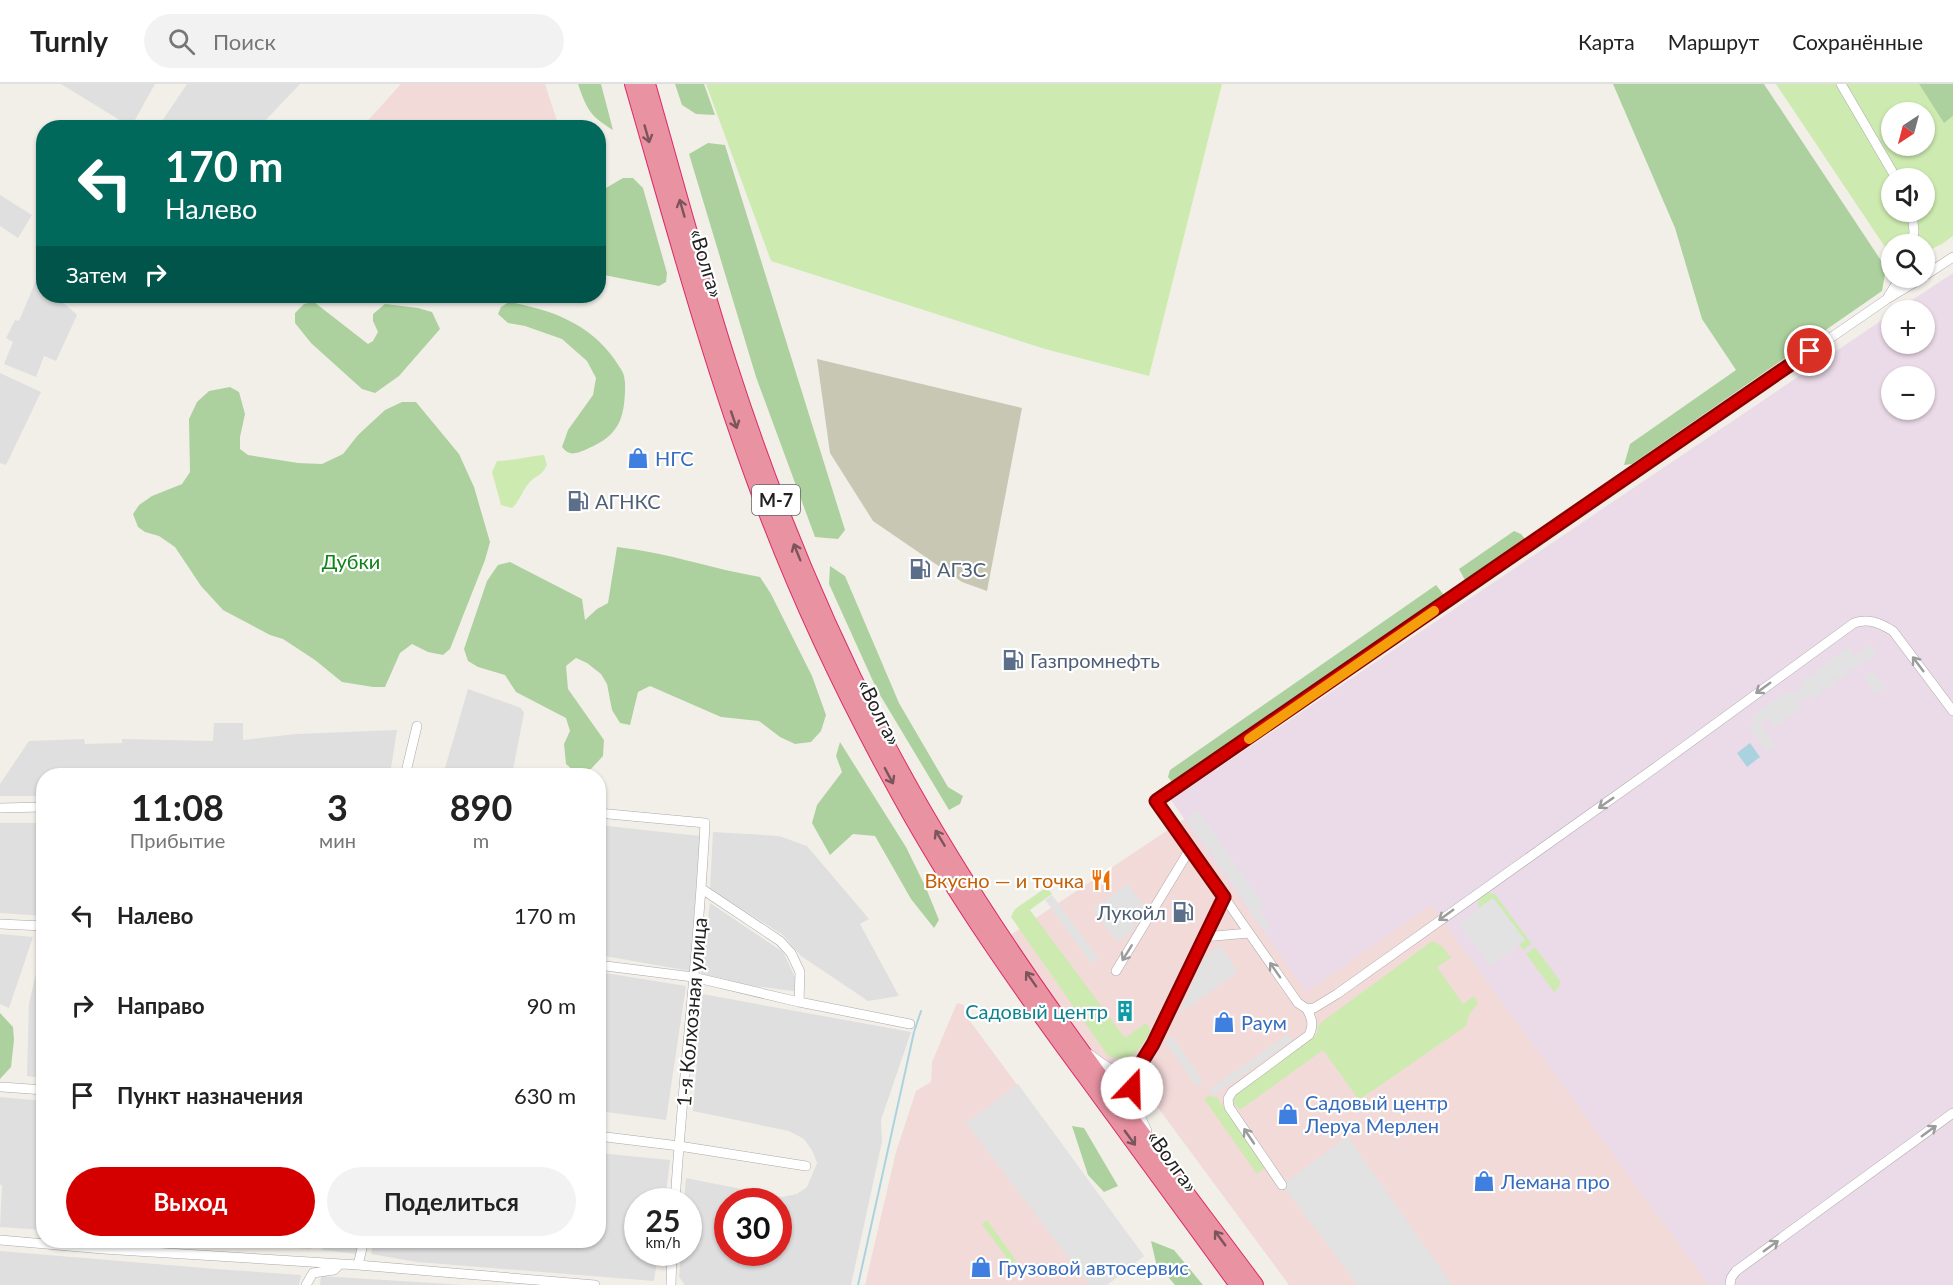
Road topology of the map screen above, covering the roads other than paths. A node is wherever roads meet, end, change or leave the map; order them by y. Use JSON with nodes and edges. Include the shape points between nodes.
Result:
{"nodes":[{"id":1,"x":633,"y":84,"type":"edge"},
{"id":2,"x":647,"y":84,"type":"edge"},
{"id":3,"x":1841,"y":84,"type":"edge"},
{"id":4,"x":1890,"y":168,"type":"edge"},
{"id":5,"x":1953,"y":257,"type":"edge"},
{"id":6,"x":1935,"y":269,"type":"edge"},
{"id":7,"x":1894,"y":288,"type":"edge"},
{"id":8,"x":1905,"y":288,"type":"edge"},
{"id":9,"x":1887,"y":299,"type":"junction"},
{"id":10,"x":1953,"y":711,"type":"edge"},
{"id":11,"x":417,"y":726,"type":"dead end"},
{"id":12,"x":407,"y":768,"type":"edge"},
{"id":13,"x":36,"y":807,"type":"edge"},
{"id":14,"x":0,"y":808,"type":"edge"},
{"id":15,"x":606,"y":814,"type":"edge"},
{"id":16,"x":1190,"y":849,"type":"junction"},
{"id":17,"x":702,"y":889,"type":"junction"},
{"id":18,"x":1224,"y":897,"type":"junction"},
{"id":19,"x":0,"y":924,"type":"edge"},
{"id":20,"x":36,"y":926,"type":"edge"},
{"id":21,"x":1249,"y":933,"type":"junction"},
{"id":22,"x":1203,"y":937,"type":"junction"},
{"id":23,"x":606,"y":966,"type":"edge"},
{"id":24,"x":1116,"y":971,"type":"dead end"},
{"id":25,"x":693,"y":977,"type":"junction"},
{"id":26,"x":799,"y":1002,"type":"junction"},
{"id":27,"x":1307,"y":1010,"type":"junction"},
{"id":28,"x":910,"y":1024,"type":"dead end"},
{"id":29,"x":1077,"y":1044,"type":"junction"},
{"id":30,"x":1140,"y":1065,"type":"junction"},
{"id":31,"x":2,"y":1087,"type":"dead end"},
{"id":32,"x":36,"y":1089,"type":"edge"},
{"id":33,"x":1953,"y":1113,"type":"edge"},
{"id":34,"x":606,"y":1137,"type":"edge"},
{"id":35,"x":679,"y":1146,"type":"junction"},
{"id":36,"x":1158,"y":1154,"type":"junction"},
{"id":37,"x":806,"y":1166,"type":"dead end"},
{"id":38,"x":1282,"y":1185,"type":"dead end"},
{"id":39,"x":676,"y":1188,"type":"edge"},
{"id":40,"x":0,"y":1240,"type":"edge"},
{"id":41,"x":36,"y":1243,"type":"edge"},
{"id":42,"x":92,"y":1248,"type":"edge"},
{"id":43,"x":362,"y":1248,"type":"edge"},
{"id":44,"x":339,"y":1265,"type":"junction"},
{"id":45,"x":358,"y":1265,"type":"junction"},
{"id":46,"x":671,"y":1266,"type":"edge"},
{"id":47,"x":306,"y":1285,"type":"edge"},
{"id":48,"x":595,"y":1285,"type":"edge"},
{"id":49,"x":670,"y":1285,"type":"edge"},
{"id":50,"x":1238,"y":1285,"type":"edge"},
{"id":51,"x":1255,"y":1285,"type":"edge"},
{"id":52,"x":1730,"y":1285,"type":"edge"}],
"edges":[{"from":1,"to":50,"type":"highway","name":"«Волга»","number":"М-7","one_way":true,"via":[[747,458],[793,576],[862,724],[967,910]]},
{"from":29,"to":2,"type":"highway","name":"«Волга»","number":"М-7","one_way":true,"via":[[970,889],[880,732],[810,584],[729,367]]},
{"from":3,"to":4,"type":"street"},
{"from":5,"to":6,"type":"street"},
{"from":7,"to":9,"type":"street"},
{"from":8,"to":9,"type":"street"},
{"from":9,"to":16,"type":"street","via":[[1156,801]]},
{"from":10,"to":27,"type":"street","one_way":true,"via":[[1893,631],[1873,621],[1854,623],[1337,994]]},
{"from":11,"to":12,"type":"street"},
{"from":13,"to":14,"type":"street"},
{"from":15,"to":17,"type":"street","name":"1-я Колхозная улица","via":[[705,823]]},
{"from":16,"to":18,"type":"street"},
{"from":16,"to":24,"type":"street","one_way":true},
{"from":17,"to":25,"type":"street","name":"1-я Колхозная улица"},
{"from":17,"to":26,"type":"street","via":[[780,941],[791,953],[800,972]]},
{"from":18,"to":21,"type":"street"},
{"from":18,"to":22,"type":"street"},
{"from":19,"to":20,"type":"street"},
{"from":21,"to":22,"type":"street"},
{"from":27,"to":21,"type":"street","one_way":true},
{"from":22,"to":30,"type":"street"},
{"from":23,"to":25,"type":"street"},
{"from":25,"to":26,"type":"street"},
{"from":25,"to":35,"type":"street","name":"1-я Колхозная улица"},
{"from":26,"to":28,"type":"street"},
{"from":38,"to":27,"type":"street","one_way":true,"via":[[1228,1100],[1232,1092],[1309,1035],[1313,1028]]},
{"from":29,"to":30,"type":"street","via":[[1110,1069],[1122,1072]]},
{"from":29,"to":36,"type":"highway","name":"«Волга»","number":"М-7"},
{"from":30,"to":36,"type":"street","via":[[1132,1088],[1135,1105]]},
{"from":31,"to":32,"type":"street"},
{"from":52,"to":33,"type":"street","one_way":true,"via":[[1737,1271]]},
{"from":34,"to":35,"type":"street"},
{"from":35,"to":37,"type":"street"},
{"from":35,"to":39,"type":"street","name":"1-я Колхозная улица"},
{"from":51,"to":36,"type":"highway","name":"«Волга»","number":"М-7","one_way":true},
{"from":40,"to":41,"type":"street"},
{"from":42,"to":44,"type":"street"},
{"from":43,"to":45,"type":"street"},
{"from":44,"to":45,"type":"street"},
{"from":44,"to":47,"type":"street","via":[[334,1270],[313,1273]]},
{"from":45,"to":48,"type":"street"},
{"from":46,"to":49,"type":"street"}]}
